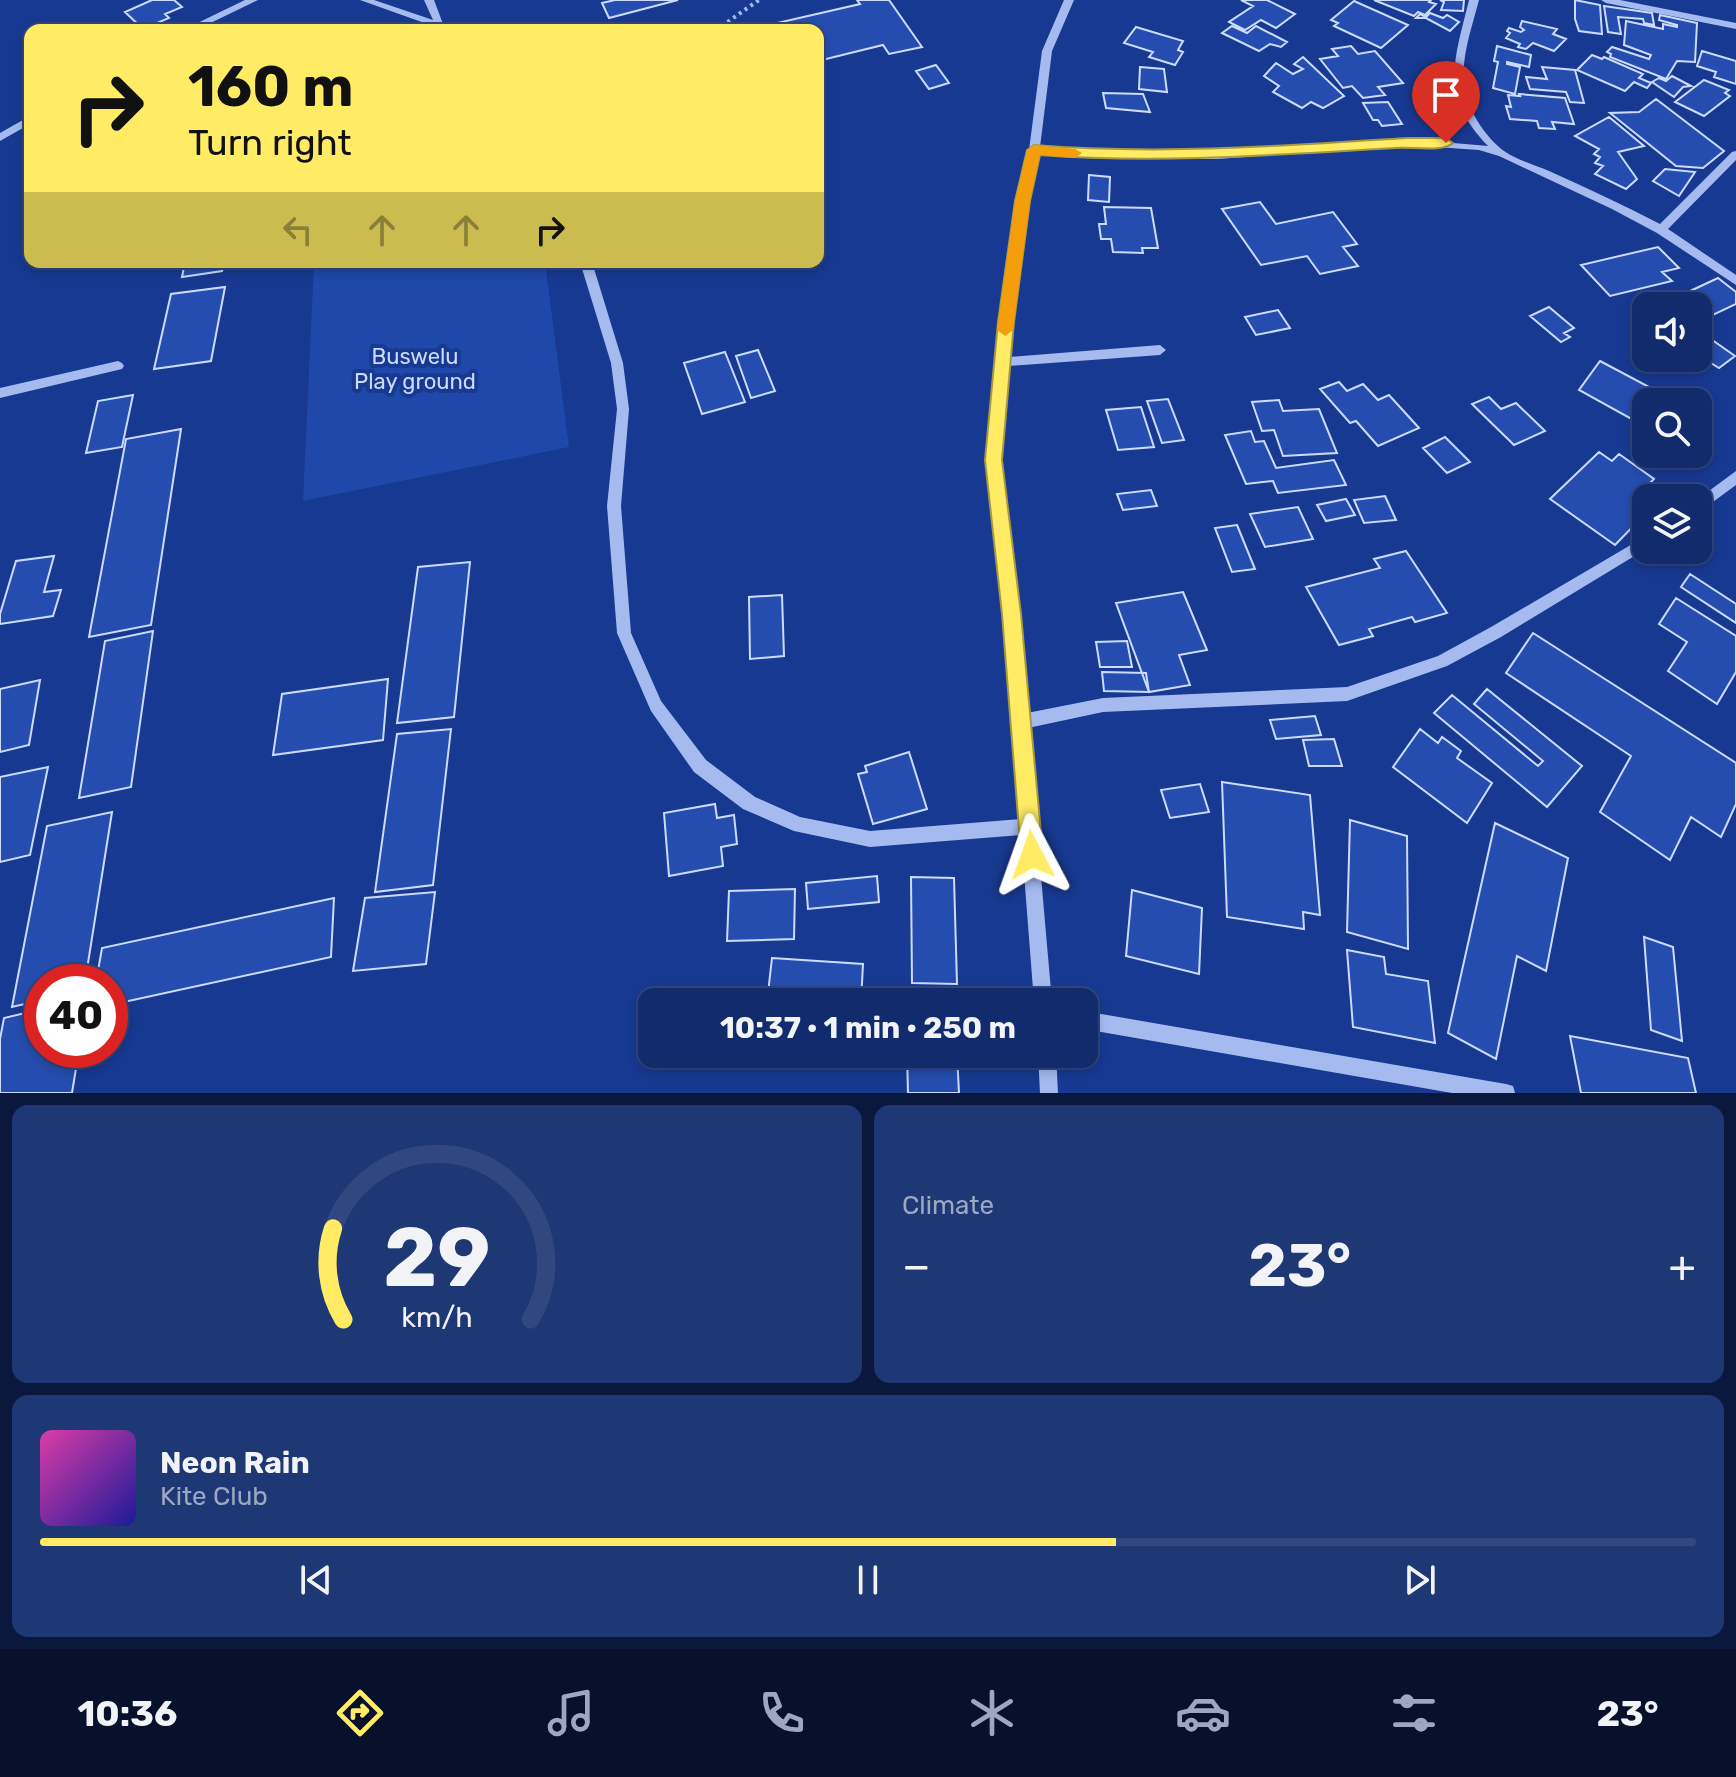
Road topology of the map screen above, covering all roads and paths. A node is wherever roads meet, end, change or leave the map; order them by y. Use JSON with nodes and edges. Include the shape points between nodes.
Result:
{"nodes":[{"id":1,"x":253,"y":0,"type":"edge"},
{"id":2,"x":365,"y":0,"type":"edge"},
{"id":3,"x":429,"y":0,"type":"edge"},
{"id":4,"x":759,"y":0,"type":"edge"},
{"id":5,"x":1069,"y":0,"type":"edge"},
{"id":6,"x":1474,"y":0,"type":"edge"},
{"id":7,"x":1606,"y":0,"type":"edge"},
{"id":8,"x":439,"y":23,"type":"joint"},
{"id":9,"x":201,"y":24,"type":"edge"},
{"id":10,"x":723,"y":24,"type":"edge"},
{"id":11,"x":1736,"y":26,"type":"edge"},
{"id":12,"x":24,"y":123,"type":"edge"},
{"id":13,"x":0,"y":138,"type":"edge"},
{"id":14,"x":1034,"y":150,"type":"junction"},
{"id":15,"x":1503,"y":154,"type":"junction"},
{"id":16,"x":1736,"y":154,"type":"edge"},
{"id":17,"x":1661,"y":230,"type":"junction"},
{"id":18,"x":588,"y":268,"type":"edge"},
{"id":19,"x":1736,"y":281,"type":"edge"},
{"id":20,"x":1160,"y":350,"type":"dead end"},
{"id":21,"x":1002,"y":362,"type":"junction"},
{"id":22,"x":118,"y":366,"type":"dead end"},
{"id":23,"x":0,"y":393,"type":"edge"},
{"id":24,"x":1736,"y":477,"type":"edge"},
{"id":25,"x":1712,"y":496,"type":"edge"},
{"id":26,"x":1632,"y":550,"type":"edge"},
{"id":27,"x":1021,"y":722,"type":"junction"},
{"id":28,"x":1030,"y":826,"type":"junction"},
{"id":29,"x":1042,"y":988,"type":"edge"},
{"id":30,"x":1098,"y":1022,"type":"edge"},
{"id":31,"x":1048,"y":1068,"type":"edge"},
{"id":32,"x":1049,"y":1093,"type":"edge"},
{"id":33,"x":1506,"y":1093,"type":"edge"}],
"edges":[{"from":1,"to":9,"type":"street"},
{"from":2,"to":8,"type":"street"},
{"from":3,"to":8,"type":"street"},
{"from":4,"to":10,"type":"path"},
{"from":5,"to":14,"type":"street","via":[[1047,51]]},
{"from":6,"to":15,"type":"street","via":[[1456,78],[1458,96],[1477,130]]},
{"from":7,"to":11,"type":"street"},
{"from":12,"to":13,"type":"street"},
{"from":14,"to":15,"type":"street","via":[[1218,155],[1407,142]]},
{"from":14,"to":21,"type":"street","via":[[1022,201]]},
{"from":15,"to":17,"type":"street"},
{"from":16,"to":17,"type":"street"},
{"from":17,"to":19,"type":"street"},
{"from":18,"to":28,"type":"street","via":[[617,363],[623,409],[614,506],[624,633],[656,706],[700,766],[749,803],[800,825],[870,839]]},
{"from":20,"to":21,"type":"street"},
{"from":21,"to":27,"type":"street","via":[[994,460]]},
{"from":22,"to":23,"type":"street"},
{"from":24,"to":25,"type":"street"},
{"from":26,"to":27,"type":"street","via":[[1442,661],[1347,694],[1103,705]]},
{"from":27,"to":28,"type":"street"},
{"from":28,"to":29,"type":"street"},
{"from":30,"to":33,"type":"street"},
{"from":31,"to":32,"type":"street"}]}
